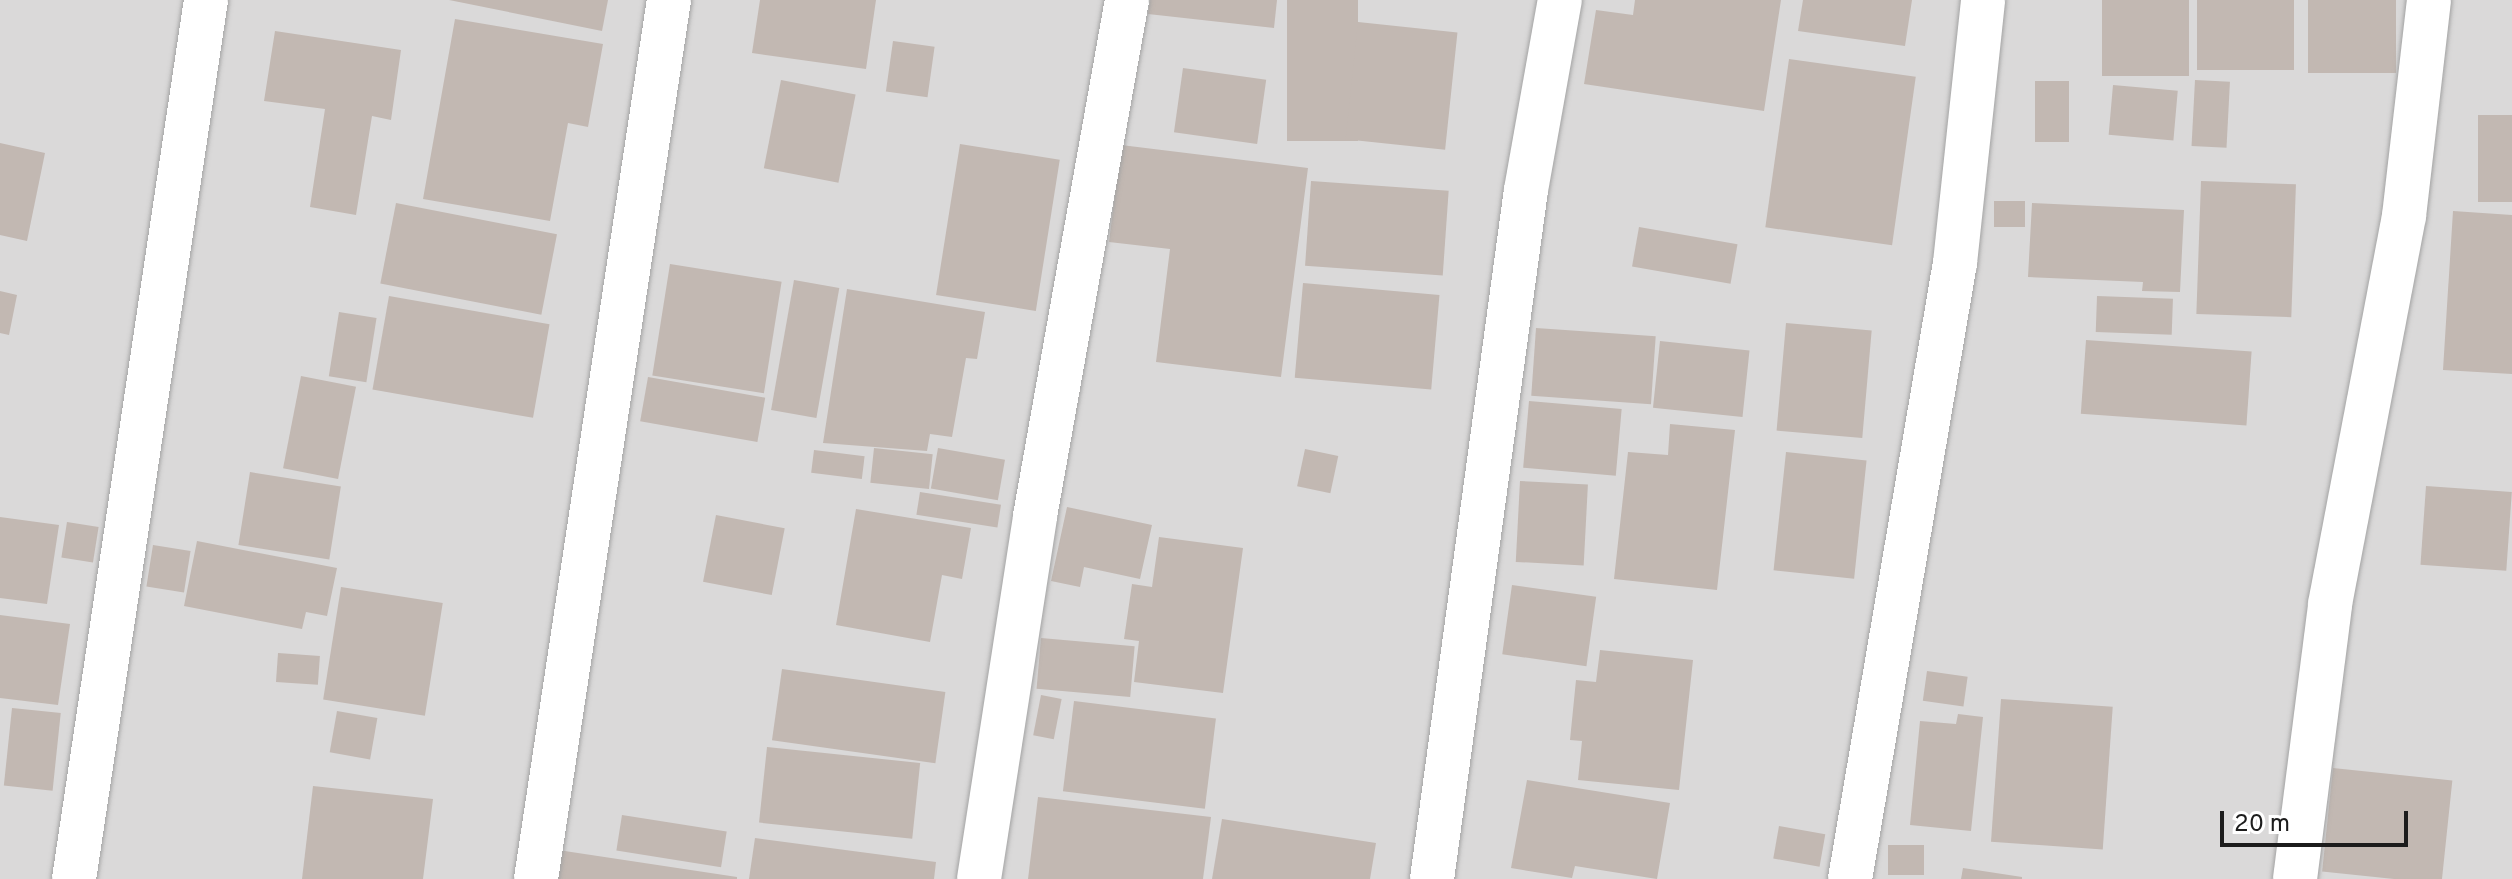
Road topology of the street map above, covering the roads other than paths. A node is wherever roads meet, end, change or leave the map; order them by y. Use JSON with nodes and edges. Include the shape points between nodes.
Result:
{"nodes":[{"id":1,"x":206,"y":0,"type":"edge"},
{"id":2,"x":669,"y":0,"type":"edge"},
{"id":3,"x":1127,"y":0,"type":"edge"},
{"id":4,"x":1560,"y":0,"type":"edge"},
{"id":5,"x":1983,"y":0,"type":"edge"},
{"id":6,"x":2429,"y":0,"type":"edge"},
{"id":7,"x":74,"y":879,"type":"edge"},
{"id":8,"x":536,"y":879,"type":"edge"},
{"id":9,"x":979,"y":879,"type":"edge"},
{"id":10,"x":1432,"y":879,"type":"edge"},
{"id":11,"x":1850,"y":879,"type":"edge"},
{"id":12,"x":2295,"y":879,"type":"edge"}],
"edges":[{"from":1,"to":7,"type":"street"},
{"from":2,"to":8,"type":"street"},
{"from":3,"to":9,"type":"street","via":[[1035,516]]},
{"from":4,"to":10,"type":"street","via":[[1526,190]]},
{"from":5,"to":11,"type":"street","via":[[1955,263]]},
{"from":6,"to":12,"type":"street","via":[[2404,216],[2330,604]]}]}
